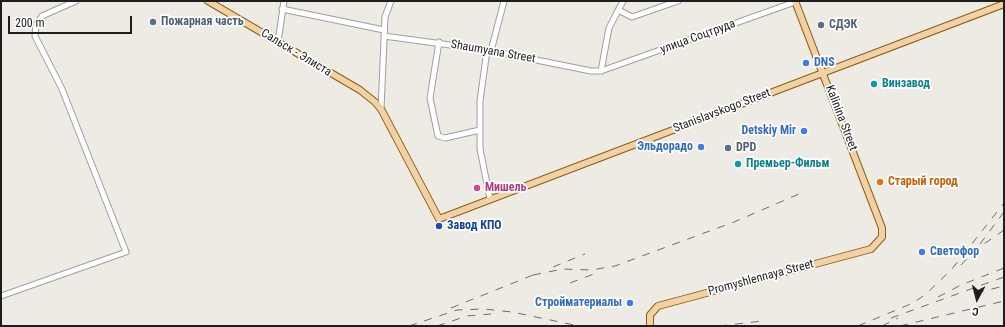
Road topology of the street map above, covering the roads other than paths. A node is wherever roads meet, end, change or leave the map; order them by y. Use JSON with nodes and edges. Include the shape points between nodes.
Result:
{"nodes":[{"id":1,"x":76,"y":1,"type":"edge"},
{"id":2,"x":208,"y":1,"type":"edge"},
{"id":3,"x":284,"y":1,"type":"edge"},
{"id":4,"x":391,"y":1,"type":"edge"},
{"id":5,"x":504,"y":1,"type":"edge"},
{"id":6,"x":622,"y":1,"type":"edge"},
{"id":7,"x":678,"y":1,"type":"edge"},
{"id":8,"x":795,"y":1,"type":"edge"},
{"id":9,"x":1004,"y":4,"type":"edge"},
{"id":10,"x":282,"y":8,"type":"junction"},
{"id":11,"x":618,"y":10,"type":"junction"},
{"id":12,"x":384,"y":30,"type":"junction"},
{"id":13,"x":384,"y":36,"type":"junction"},
{"id":14,"x":278,"y":42,"type":"junction"},
{"id":15,"x":439,"y":42,"type":"junction"},
{"id":16,"x":489,"y":50,"type":"junction"},
{"id":17,"x":601,"y":71,"type":"junction"},
{"id":18,"x":824,"y":73,"type":"junction"},
{"id":19,"x":381,"y":109,"type":"junction"},
{"id":20,"x":480,"y":130,"type":"junction"},
{"id":21,"x":490,"y":198,"type":"junction"},
{"id":22,"x":439,"y":218,"type":"joint"},
{"id":23,"x":882,"y":237,"type":"joint"},
{"id":24,"x":1,"y":296,"type":"edge"},
{"id":25,"x":650,"y":326,"type":"edge"}],
"edges":[{"from":1,"to":24,"type":"street","via":[[42,16],[36,24],[35,36],[62,89],[126,252]]},
{"from":2,"to":14,"type":"main road","name":"Сальск - Элиста"},
{"from":3,"to":10,"type":"street"},
{"from":4,"to":12,"type":"street","via":[[385,17]]},
{"from":5,"to":16,"type":"street"},
{"from":6,"to":11,"type":"street"},
{"from":7,"to":11,"type":"street","via":[[632,17]]},
{"from":8,"to":17,"type":"street","name":"улица Соцтруда"},
{"from":8,"to":18,"type":"main road","name":"Kalinina Street"},
{"from":9,"to":18,"type":"main road","name":"Stanislavskogo Street"},
{"from":10,"to":12,"type":"street"},
{"from":10,"to":14,"type":"street"},
{"from":11,"to":17,"type":"street","via":[[609,28]]},
{"from":12,"to":13,"type":"street"},
{"from":13,"to":15,"type":"street","name":"Shaumyana Street"},
{"from":13,"to":19,"type":"street"},
{"from":14,"to":19,"type":"main road","name":"Сальск - Элиста","via":[[360,90]]},
{"from":15,"to":16,"type":"street","name":"Shaumyana Street"},
{"from":15,"to":20,"type":"street","via":[[430,98],[438,136],[445,138]]},
{"from":16,"to":17,"type":"street","name":"Shaumyana Street"},
{"from":16,"to":20,"type":"street","via":[[480,101]]},
{"from":18,"to":21,"type":"main road","name":"Stanislavskogo Street"},
{"from":18,"to":23,"type":"main road","name":"Kalinina Street","via":[[882,228]]},
{"from":19,"to":22,"type":"main road","name":"Сальск - Элиста"},
{"from":20,"to":21,"type":"street","via":[[480,149]]},
{"from":21,"to":22,"type":"main road","name":"Stanislavskogo Street"},
{"from":23,"to":25,"type":"main road","name":"Promyshlennaya Street","via":[[871,249],[658,306],[650,315]]}]}
